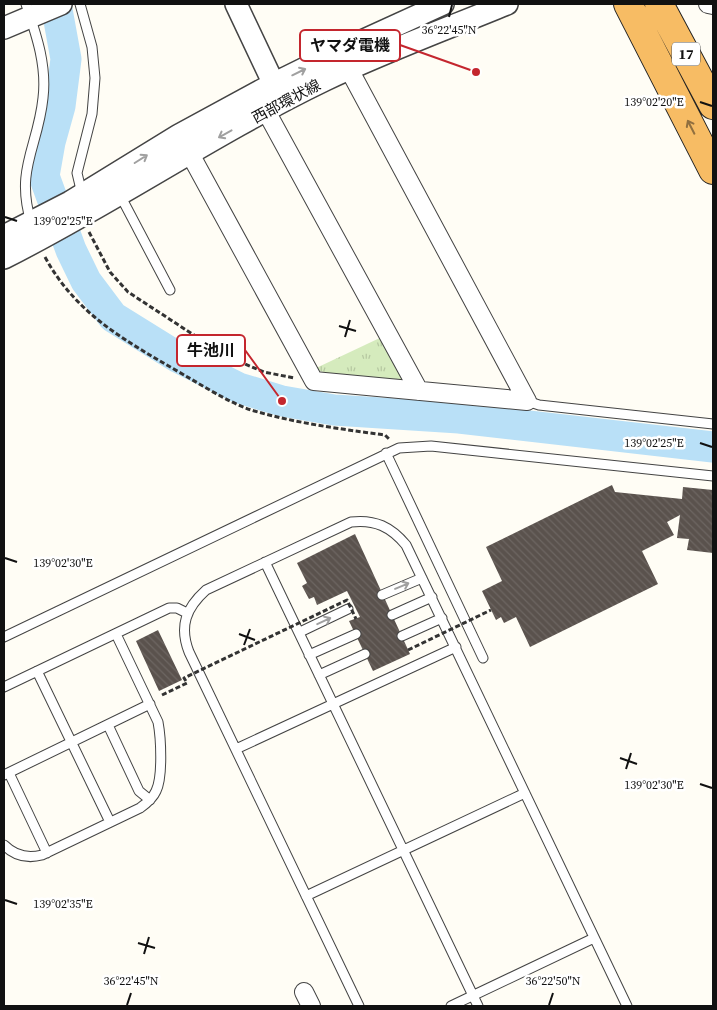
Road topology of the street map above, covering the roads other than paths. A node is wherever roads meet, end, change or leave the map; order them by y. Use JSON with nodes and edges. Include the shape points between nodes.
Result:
{"nodes":[{"id":1,"x":61,"y":4,"type":"edge"},
{"id":2,"x":80,"y":4,"type":"edge"},
{"id":3,"x":236,"y":4,"type":"edge"},
{"id":4,"x":443,"y":4,"type":"edge"},
{"id":5,"x":507,"y":4,"type":"edge"},
{"id":6,"x":628,"y":4,"type":"edge"},
{"id":7,"x":659,"y":4,"type":"edge"},
{"id":8,"x":708,"y":4,"type":"edge"},
{"id":9,"x":713,"y":5,"type":"edge"},
{"id":10,"x":30,"y":12,"type":"edge"},
{"id":11,"x":4,"y":28,"type":"edge"},
{"id":12,"x":340,"y":51,"type":"junction"},
{"id":13,"x":348,"y":71,"type":"junction"},
{"id":14,"x":274,"y":99,"type":"junction"},
{"id":15,"x":713,"y":105,"type":"edge"},
{"id":16,"x":179,"y":135,"type":"junction"},
{"id":17,"x":191,"y":153,"type":"junction"},
{"id":18,"x":713,"y":170,"type":"edge"},
{"id":19,"x":116,"y":187,"type":"junction"},
{"id":20,"x":78,"y":209,"type":"junction"},
{"id":21,"x":36,"y":231,"type":"junction"},
{"id":22,"x":4,"y":236,"type":"edge"},
{"id":23,"x":4,"y":258,"type":"edge"},
{"id":24,"x":170,"y":290,"type":"dead end"},
{"id":25,"x":419,"y":391,"type":"junction"},
{"id":26,"x":527,"y":401,"type":"junction"},
{"id":27,"x":713,"y":424,"type":"edge"},
{"id":28,"x":386,"y":453,"type":"junction"},
{"id":29,"x":713,"y":476,"type":"edge"},
{"id":30,"x":265,"y":562,"type":"junction"},
{"id":31,"x":422,"y":578,"type":"junction"},
{"id":32,"x":382,"y":595,"type":"dead end"},
{"id":33,"x":432,"y":597,"type":"junction"},
{"id":34,"x":348,"y":609,"type":"dead end"},
{"id":35,"x":186,"y":613,"type":"junction"},
{"id":36,"x":392,"y":615,"type":"dead end"},
{"id":37,"x":442,"y":618,"type":"junction"},
{"id":38,"x":300,"y":632,"type":"junction"},
{"id":39,"x":116,"y":634,"type":"junction"},
{"id":40,"x":356,"y":634,"type":"dead end"},
{"id":41,"x":4,"y":636,"type":"edge"},
{"id":42,"x":402,"y":636,"type":"dead end"},
{"id":43,"x":456,"y":647,"type":"junction"},
{"id":44,"x":365,"y":654,"type":"dead end"},
{"id":45,"x":310,"y":655,"type":"junction"},
{"id":46,"x":484,"y":658,"type":"dead end"},
{"id":47,"x":37,"y":671,"type":"junction"},
{"id":48,"x":319,"y":675,"type":"junction"},
{"id":49,"x":4,"y":687,"type":"edge"},
{"id":50,"x":150,"y":704,"type":"junction"},
{"id":51,"x":333,"y":704,"type":"junction"},
{"id":52,"x":108,"y":725,"type":"junction"},
{"id":53,"x":72,"y":742,"type":"junction"},
{"id":54,"x":236,"y":749,"type":"junction"},
{"id":55,"x":6,"y":774,"type":"edge"},
{"id":56,"x":525,"y":793,"type":"junction"},
{"id":57,"x":150,"y":800,"type":"junction"},
{"id":58,"x":110,"y":822,"type":"junction"},
{"id":59,"x":4,"y":845,"type":"edge"},
{"id":60,"x":403,"y":850,"type":"junction"},
{"id":61,"x":47,"y":853,"type":"junction"},
{"id":62,"x":306,"y":896,"type":"junction"},
{"id":63,"x":594,"y":938,"type":"junction"},
{"id":64,"x":473,"y":996,"type":"junction"},
{"id":65,"x":359,"y":1006,"type":"edge"},
{"id":66,"x":450,"y":1006,"type":"edge"},
{"id":67,"x":478,"y":1006,"type":"edge"},
{"id":68,"x":627,"y":1006,"type":"edge"}],
"edges":[{"from":1,"to":10,"type":"street"},
{"from":2,"to":20,"type":"lane","via":[[92,48],[95,78],[92,114],[77,174]]},
{"from":3,"to":14,"type":"street"},
{"from":4,"to":12,"type":"street","name":"西部環状線"},
{"from":5,"to":13,"type":"street","name":"西部環状線"},
{"from":18,"to":6,"type":"highway","number":"17","one_way":true},
{"from":7,"to":15,"type":"highway","number":"17"},
{"from":8,"to":9,"type":"street"},
{"from":10,"to":11,"type":"street"},
{"from":10,"to":21,"type":"lane","via":[[44,78],[42,106],[25,176],[24,194]]},
{"from":12,"to":13,"type":"street"},
{"from":14,"to":12,"type":"street","name":"西部環状線","one_way":true},
{"from":13,"to":14,"type":"street","name":"西部環状線"},
{"from":13,"to":26,"type":"street"},
{"from":14,"to":16,"type":"street","name":"西部環状線"},
{"from":14,"to":17,"type":"street","name":"西部環状線","one_way":true},
{"from":14,"to":25,"type":"street"},
{"from":16,"to":17,"type":"street"},
{"from":19,"to":16,"type":"street","name":"西部環状線","one_way":true},
{"from":17,"to":19,"type":"street","name":"西部環状線"},
{"from":17,"to":25,"type":"street","via":[[314,381]]},
{"from":19,"to":20,"type":"street","name":"西部環状線"},
{"from":19,"to":24,"type":"lane"},
{"from":20,"to":21,"type":"street","name":"西部環状線"},
{"from":21,"to":22,"type":"street"},
{"from":21,"to":23,"type":"street"},
{"from":25,"to":26,"type":"street"},
{"from":26,"to":27,"type":"lane"},
{"from":28,"to":29,"type":"lane","via":[[399,448],[431,446]]},
{"from":28,"to":41,"type":"lane"},
{"from":28,"to":46,"type":"lane"},
{"from":30,"to":31,"type":"lane","via":[[351,522],[362,521],[393,531],[406,545]]},
{"from":30,"to":35,"type":"lane","via":[[206,590]]},
{"from":30,"to":38,"type":"lane"},
{"from":32,"to":31,"type":"lane","one_way":true},
{"from":31,"to":33,"type":"lane"},
{"from":33,"to":36,"type":"lane"},
{"from":33,"to":37,"type":"lane"},
{"from":38,"to":34,"type":"lane","one_way":true},
{"from":35,"to":39,"type":"lane","via":[[169,608]]},
{"from":35,"to":54,"type":"lane","via":[[185,641]]},
{"from":37,"to":42,"type":"lane"},
{"from":37,"to":43,"type":"lane"},
{"from":38,"to":45,"type":"lane"},
{"from":39,"to":47,"type":"lane"},
{"from":39,"to":50,"type":"lane"},
{"from":40,"to":45,"type":"lane"},
{"from":43,"to":51,"type":"lane"},
{"from":43,"to":56,"type":"lane"},
{"from":44,"to":48,"type":"lane"},
{"from":45,"to":48,"type":"lane"},
{"from":47,"to":49,"type":"lane"},
{"from":47,"to":53,"type":"lane"},
{"from":48,"to":51,"type":"lane"},
{"from":50,"to":52,"type":"lane"},
{"from":50,"to":57,"type":"lane","via":[[160,735],[158,786]]},
{"from":51,"to":54,"type":"lane"},
{"from":51,"to":60,"type":"lane"},
{"from":52,"to":53,"type":"lane"},
{"from":52,"to":57,"type":"lane","via":[[140,791]]},
{"from":53,"to":55,"type":"lane"},
{"from":53,"to":58,"type":"lane"},
{"from":54,"to":62,"type":"lane"},
{"from":55,"to":61,"type":"lane"},
{"from":56,"to":60,"type":"lane"},
{"from":56,"to":63,"type":"lane"},
{"from":57,"to":58,"type":"lane"},
{"from":58,"to":61,"type":"lane"},
{"from":59,"to":61,"type":"lane","via":[[28,858]]},
{"from":60,"to":62,"type":"lane"},
{"from":60,"to":64,"type":"lane"},
{"from":62,"to":65,"type":"lane"},
{"from":63,"to":64,"type":"lane"},
{"from":63,"to":68,"type":"lane"},
{"from":64,"to":66,"type":"lane"},
{"from":64,"to":67,"type":"lane"}]}
